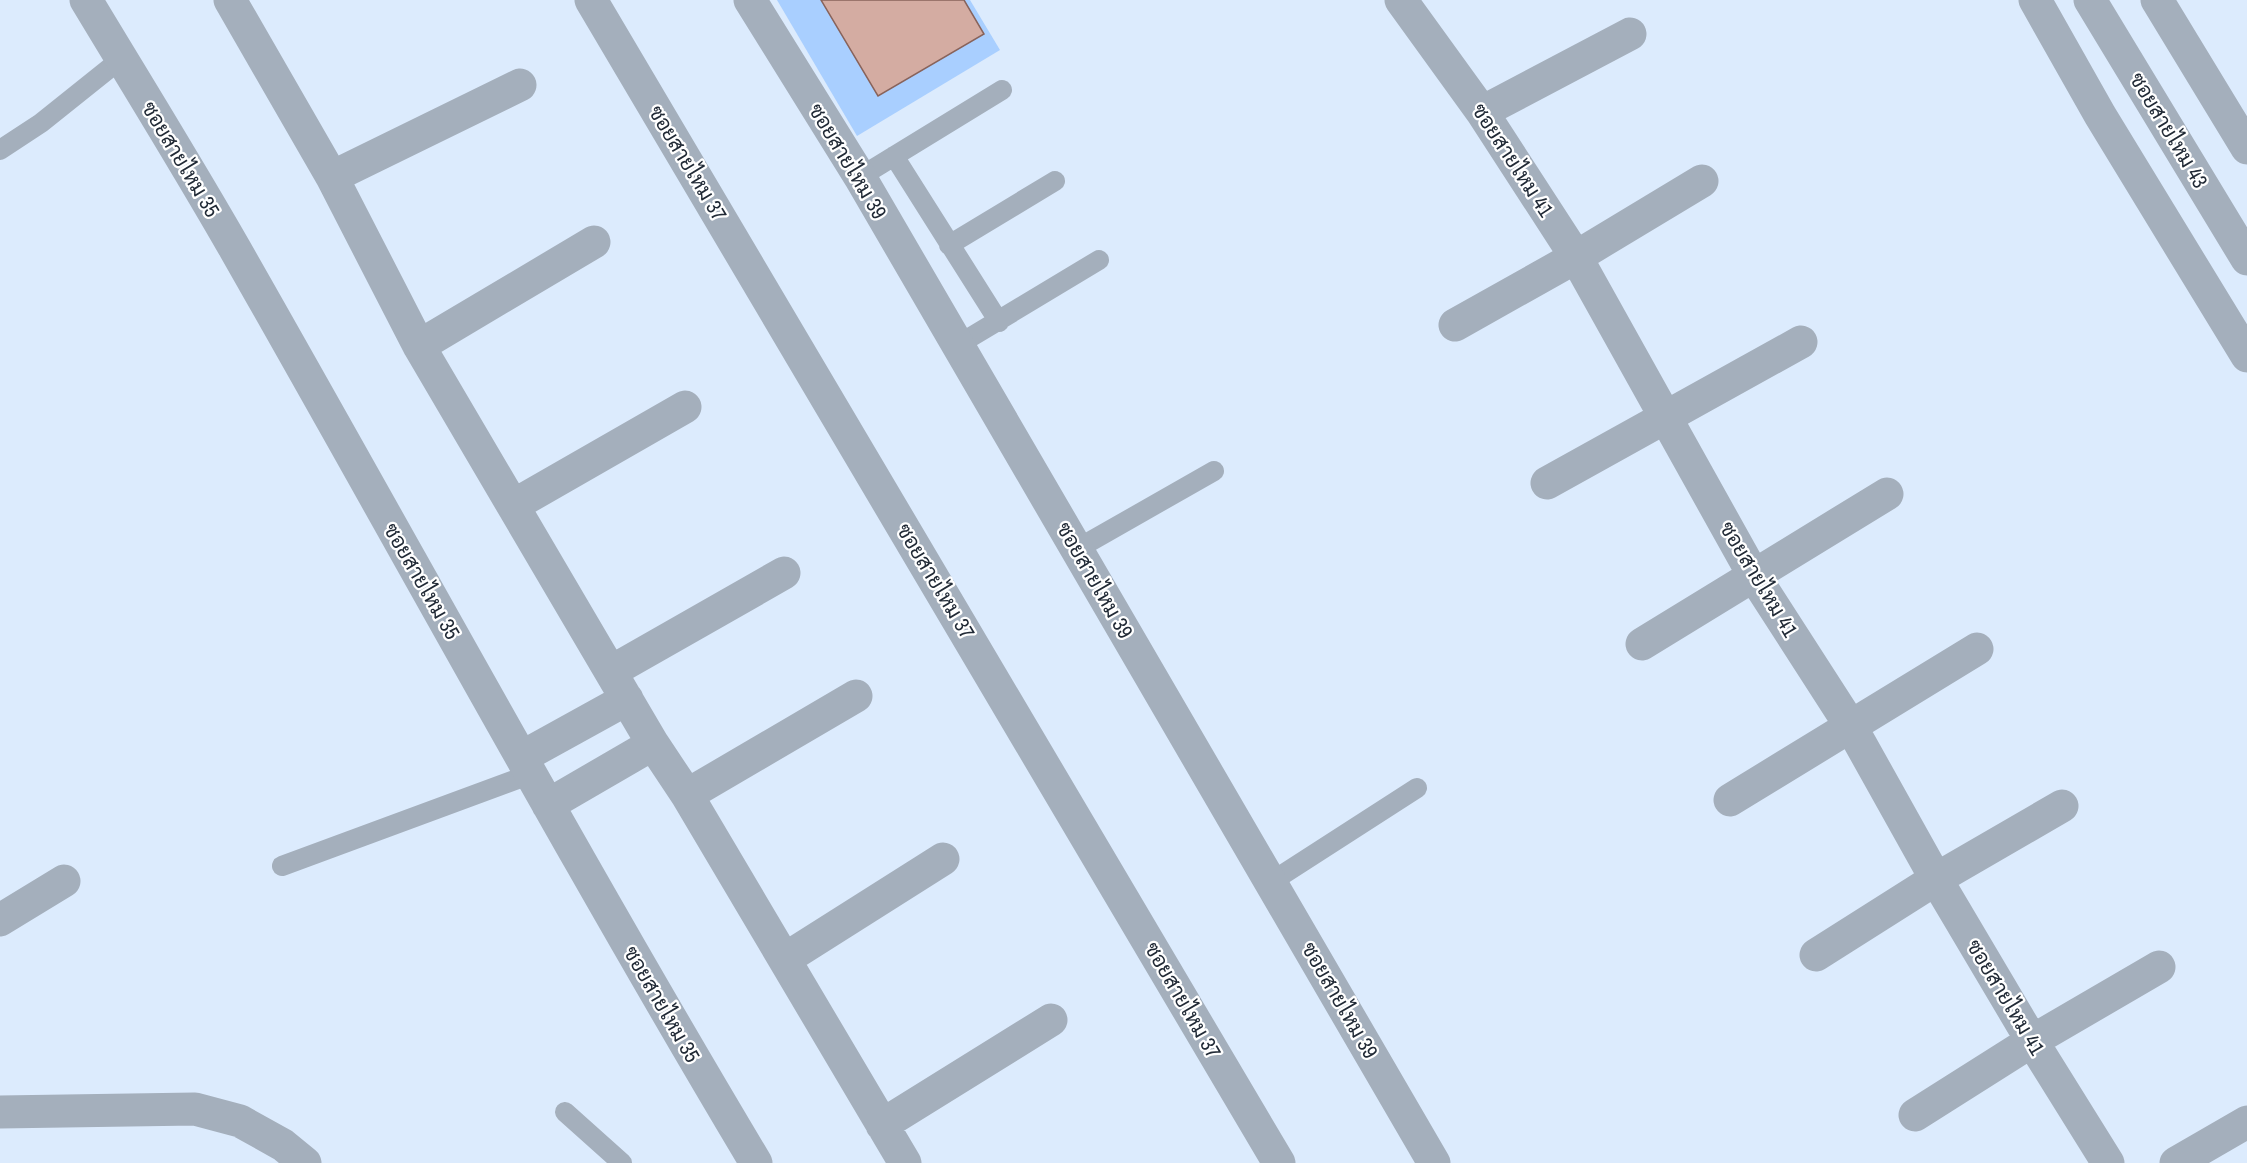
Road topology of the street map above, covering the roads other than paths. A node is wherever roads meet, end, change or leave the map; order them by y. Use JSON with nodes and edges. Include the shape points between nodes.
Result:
{"nodes":[{"id":1,"x":86,"y":0,"type":"edge"},
{"id":2,"x":591,"y":0,"type":"edge"},
{"id":3,"x":750,"y":0,"type":"edge"},
{"id":4,"x":1401,"y":0,"type":"edge"},
{"id":5,"x":2091,"y":0,"type":"edge"},
{"id":6,"x":2157,"y":0,"type":"edge"},
{"id":7,"x":240,"y":4,"type":"edge"},
{"id":8,"x":2039,"y":8,"type":"edge"},
{"id":9,"x":1630,"y":34,"type":"dead end"},
{"id":10,"x":122,"y":59,"type":"junction"},
{"id":11,"x":520,"y":85,"type":"dead end"},
{"id":12,"x":1002,"y":90,"type":"dead end"},
{"id":13,"x":1482,"y":112,"type":"junction"},
{"id":14,"x":2247,"y":148,"type":"edge"},
{"id":15,"x":0,"y":150,"type":"edge"},
{"id":16,"x":894,"y":156,"type":"junction"},
{"id":17,"x":333,"y":177,"type":"junction"},
{"id":18,"x":860,"y":177,"type":"junction"},
{"id":19,"x":1055,"y":181,"type":"dead end"},
{"id":20,"x":1702,"y":181,"type":"dead end"},
{"id":21,"x":594,"y":242,"type":"dead end"},
{"id":22,"x":949,"y":245,"type":"junction"},
{"id":23,"x":1576,"y":257,"type":"junction"},
{"id":24,"x":1099,"y":260,"type":"dead end"},
{"id":25,"x":2247,"y":260,"type":"edge"},
{"id":26,"x":999,"y":322,"type":"junction"},
{"id":27,"x":1455,"y":326,"type":"dead end"},
{"id":28,"x":1801,"y":342,"type":"dead end"},
{"id":29,"x":419,"y":346,"type":"junction"},
{"id":30,"x":956,"y":346,"type":"junction"},
{"id":31,"x":2247,"y":356,"type":"edge"},
{"id":32,"x":685,"y":407,"type":"dead end"},
{"id":33,"x":1665,"y":417,"type":"junction"},
{"id":34,"x":1214,"y":471,"type":"dead end"},
{"id":35,"x":1546,"y":483,"type":"dead end"},
{"id":36,"x":1887,"y":494,"type":"dead end"},
{"id":37,"x":514,"y":505,"type":"junction"},
{"id":38,"x":1077,"y":549,"type":"junction"},
{"id":39,"x":784,"y":573,"type":"dead end"},
{"id":40,"x":1754,"y":576,"type":"junction"},
{"id":41,"x":1642,"y":644,"type":"dead end"},
{"id":42,"x":1977,"y":649,"type":"dead end"},
{"id":43,"x":620,"y":685,"type":"junction"},
{"id":44,"x":856,"y":696,"type":"dead end"},
{"id":45,"x":1850,"y":725,"type":"junction"},
{"id":46,"x":654,"y":744,"type":"junction"},
{"id":47,"x":527,"y":766,"type":"junction"},
{"id":48,"x":1417,"y":788,"type":"dead end"},
{"id":49,"x":687,"y":795,"type":"junction"},
{"id":50,"x":1730,"y":800,"type":"dead end"},
{"id":51,"x":548,"y":805,"type":"junction"},
{"id":52,"x":2062,"y":806,"type":"dead end"},
{"id":53,"x":943,"y":859,"type":"dead end"},
{"id":54,"x":282,"y":866,"type":"dead end"},
{"id":55,"x":1936,"y":879,"type":"junction"},
{"id":56,"x":64,"y":881,"type":"dead end"},
{"id":57,"x":1271,"y":882,"type":"junction"},
{"id":58,"x":0,"y":920,"type":"edge"},
{"id":59,"x":1816,"y":955,"type":"dead end"},
{"id":60,"x":785,"y":959,"type":"junction"},
{"id":61,"x":2159,"y":967,"type":"dead end"},
{"id":62,"x":1051,"y":1020,"type":"dead end"},
{"id":63,"x":2032,"y":1041,"type":"junction"},
{"id":64,"x":0,"y":1112,"type":"edge"},
{"id":65,"x":565,"y":1112,"type":"dead end"},
{"id":66,"x":1915,"y":1115,"type":"dead end"},
{"id":67,"x":2247,"y":1122,"type":"edge"},
{"id":68,"x":882,"y":1125,"type":"junction"},
{"id":69,"x":305,"y":1163,"type":"edge"},
{"id":70,"x":622,"y":1163,"type":"edge"},
{"id":71,"x":756,"y":1163,"type":"edge"},
{"id":72,"x":905,"y":1163,"type":"edge"},
{"id":73,"x":1279,"y":1163,"type":"edge"},
{"id":74,"x":1434,"y":1163,"type":"edge"},
{"id":75,"x":2108,"y":1163,"type":"edge"},
{"id":76,"x":2176,"y":1163,"type":"edge"}],
"edges":[{"from":1,"to":10,"type":"street","name":"ซอยสายไหม 35"},
{"from":2,"to":73,"type":"street","name":"ซอยสายไหม 37"},
{"from":3,"to":18,"type":"street","name":"ซอยสายไหม 39"},
{"from":4,"to":13,"type":"street","name":"ซอยสายไหม 41"},
{"from":5,"to":8,"type":"street"},
{"from":5,"to":25,"type":"street","name":"ซอยสายไหม 43"},
{"from":6,"to":14,"type":"street"},
{"from":7,"to":17,"type":"street"},
{"from":8,"to":31,"type":"street"},
{"from":9,"to":13,"type":"street"},
{"from":10,"to":15,"type":"lane"},
{"from":10,"to":47,"type":"street","name":"ซอยสายไหม 35","via":[[233,246]]},
{"from":11,"to":17,"type":"street"},
{"from":12,"to":16,"type":"lane"},
{"from":13,"to":23,"type":"street","name":"ซอยสายไหม 41"},
{"from":16,"to":18,"type":"lane"},
{"from":16,"to":22,"type":"lane"},
{"from":17,"to":29,"type":"street"},
{"from":18,"to":30,"type":"street","name":"ซอยสายไหม 39"},
{"from":19,"to":22,"type":"lane"},
{"from":20,"to":23,"type":"street"},
{"from":21,"to":29,"type":"street"},
{"from":22,"to":26,"type":"lane"},
{"from":23,"to":27,"type":"street"},
{"from":23,"to":33,"type":"street","name":"ซอยสายไหม 41"},
{"from":24,"to":26,"type":"lane"},
{"from":26,"to":30,"type":"lane"},
{"from":28,"to":33,"type":"street"},
{"from":29,"to":37,"type":"street"},
{"from":30,"to":38,"type":"street","name":"ซอยสายไหม 39"},
{"from":32,"to":37,"type":"street"},
{"from":33,"to":35,"type":"street"},
{"from":33,"to":40,"type":"street","name":"ซอยสายไหม 41"},
{"from":34,"to":38,"type":"lane"},
{"from":36,"to":40,"type":"street"},
{"from":37,"to":43,"type":"street"},
{"from":38,"to":57,"type":"street","name":"ซอยสายไหม 39"},
{"from":39,"to":43,"type":"street"},
{"from":40,"to":41,"type":"street"},
{"from":40,"to":45,"type":"street","name":"ซอยสายไหม 41"},
{"from":42,"to":45,"type":"street"},
{"from":43,"to":46,"type":"street"},
{"from":43,"to":47,"type":"street"},
{"from":44,"to":49,"type":"street"},
{"from":45,"to":50,"type":"street"},
{"from":45,"to":55,"type":"street","name":"ซอยสายไหม 41"},
{"from":46,"to":49,"type":"street"},
{"from":46,"to":51,"type":"street"},
{"from":47,"to":51,"type":"street","name":"ซอยสายไหม 35"},
{"from":47,"to":54,"type":"lane"},
{"from":48,"to":57,"type":"lane"},
{"from":49,"to":60,"type":"street"},
{"from":51,"to":71,"type":"street","name":"ซอยสายไหม 35"},
{"from":52,"to":55,"type":"street"},
{"from":53,"to":60,"type":"street"},
{"from":55,"to":59,"type":"street"},
{"from":55,"to":63,"type":"street","name":"ซอยสายไหม 41"},
{"from":56,"to":58,"type":"street"},
{"from":57,"to":74,"type":"street","name":"ซอยสายไหม 39"},
{"from":60,"to":68,"type":"street"},
{"from":61,"to":63,"type":"street"},
{"from":62,"to":68,"type":"street"},
{"from":63,"to":66,"type":"street"},
{"from":63,"to":75,"type":"street","name":"ซอยสายไหม 41"},
{"from":64,"to":69,"type":"street","via":[[195,1109],[240,1121],[283,1144]]},
{"from":65,"to":70,"type":"lane"},
{"from":67,"to":76,"type":"street"},
{"from":68,"to":72,"type":"street"}]}
